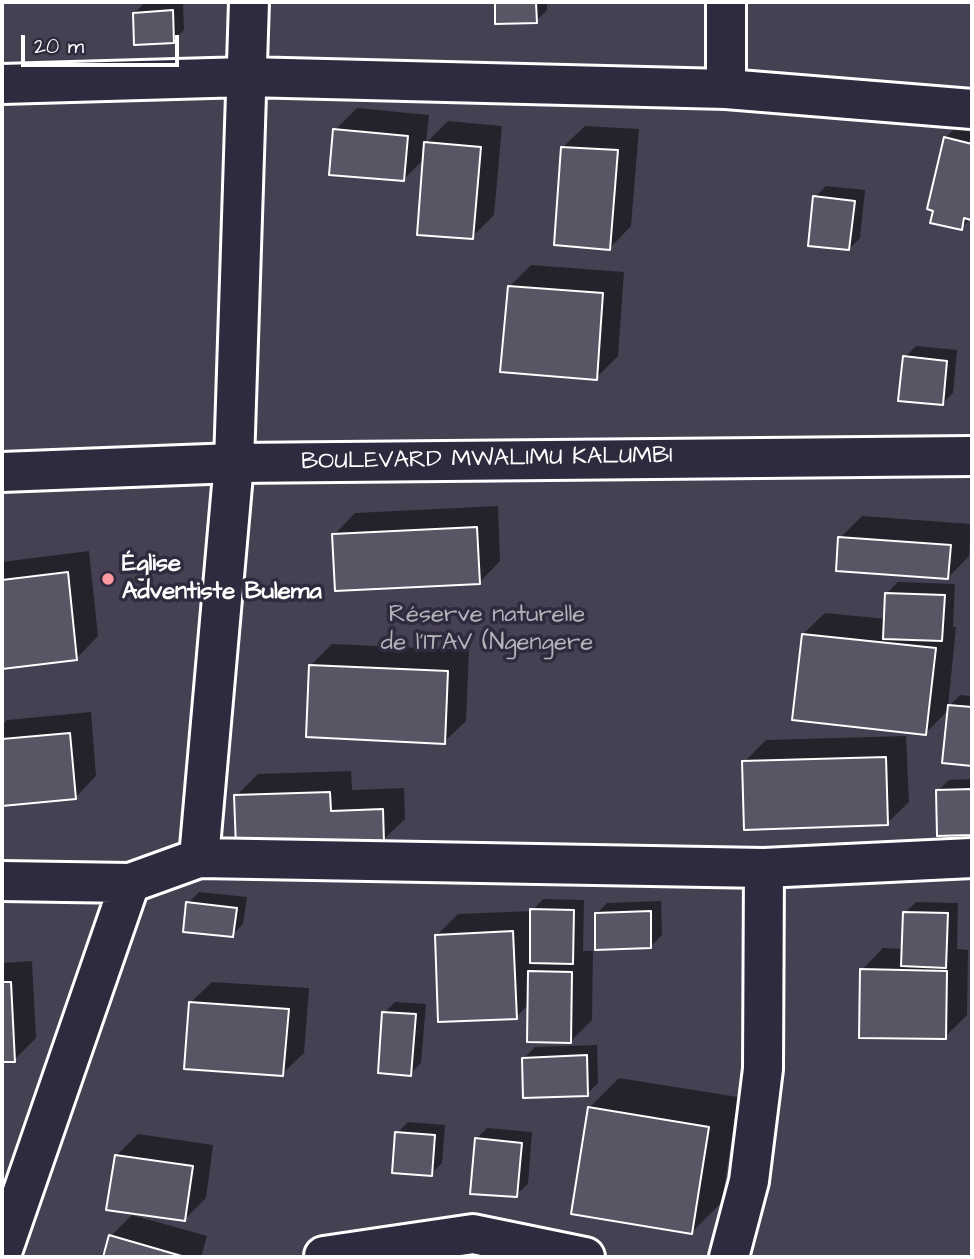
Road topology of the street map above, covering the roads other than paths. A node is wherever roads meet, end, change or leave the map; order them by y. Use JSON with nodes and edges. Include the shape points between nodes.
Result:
{"nodes":[{"id":1,"x":249,"y":2,"type":"edge"},
{"id":2,"x":726,"y":2,"type":"edge"},
{"id":3,"x":246,"y":77,"type":"junction"},
{"id":4,"x":2,"y":84,"type":"edge"},
{"id":5,"x":726,"y":89,"type":"junction"},
{"id":6,"x":972,"y":109,"type":"edge"},
{"id":7,"x":972,"y":456,"type":"edge"},
{"id":8,"x":234,"y":463,"type":"junction"},
{"id":9,"x":2,"y":472,"type":"edge"},
{"id":10,"x":199,"y":858,"type":"junction"},
{"id":11,"x":972,"y":858,"type":"edge"},
{"id":12,"x":764,"y":868,"type":"junction"},
{"id":13,"x":2,"y":881,"type":"edge"},
{"id":14,"x":130,"y":883,"type":"junction"},
{"id":15,"x":2,"y":1252,"type":"edge"},
{"id":16,"x":324,"y":1257,"type":"edge"},
{"id":17,"x":585,"y":1257,"type":"edge"},
{"id":18,"x":729,"y":1257,"type":"edge"}],
"edges":[{"from":1,"to":3,"type":"street"},
{"from":2,"to":5,"type":"street"},
{"from":3,"to":4,"type":"street"},
{"from":3,"to":5,"type":"street"},
{"from":3,"to":8,"type":"street"},
{"from":5,"to":6,"type":"street"},
{"from":7,"to":8,"type":"street","name":"BOULEVARD MWALIMU KALUMBI"},
{"from":8,"to":9,"type":"street","name":"BOULEVARD MWALIMU KALUMBI"},
{"from":8,"to":10,"type":"street"},
{"from":10,"to":12,"type":"street"},
{"from":10,"to":14,"type":"street"},
{"from":11,"to":12,"type":"street"},
{"from":12,"to":18,"type":"street","via":[[763,1069],[749,1181]]},
{"from":13,"to":14,"type":"street"},
{"from":14,"to":15,"type":"street"},
{"from":16,"to":17,"type":"street","via":[[473,1234]]}]}
